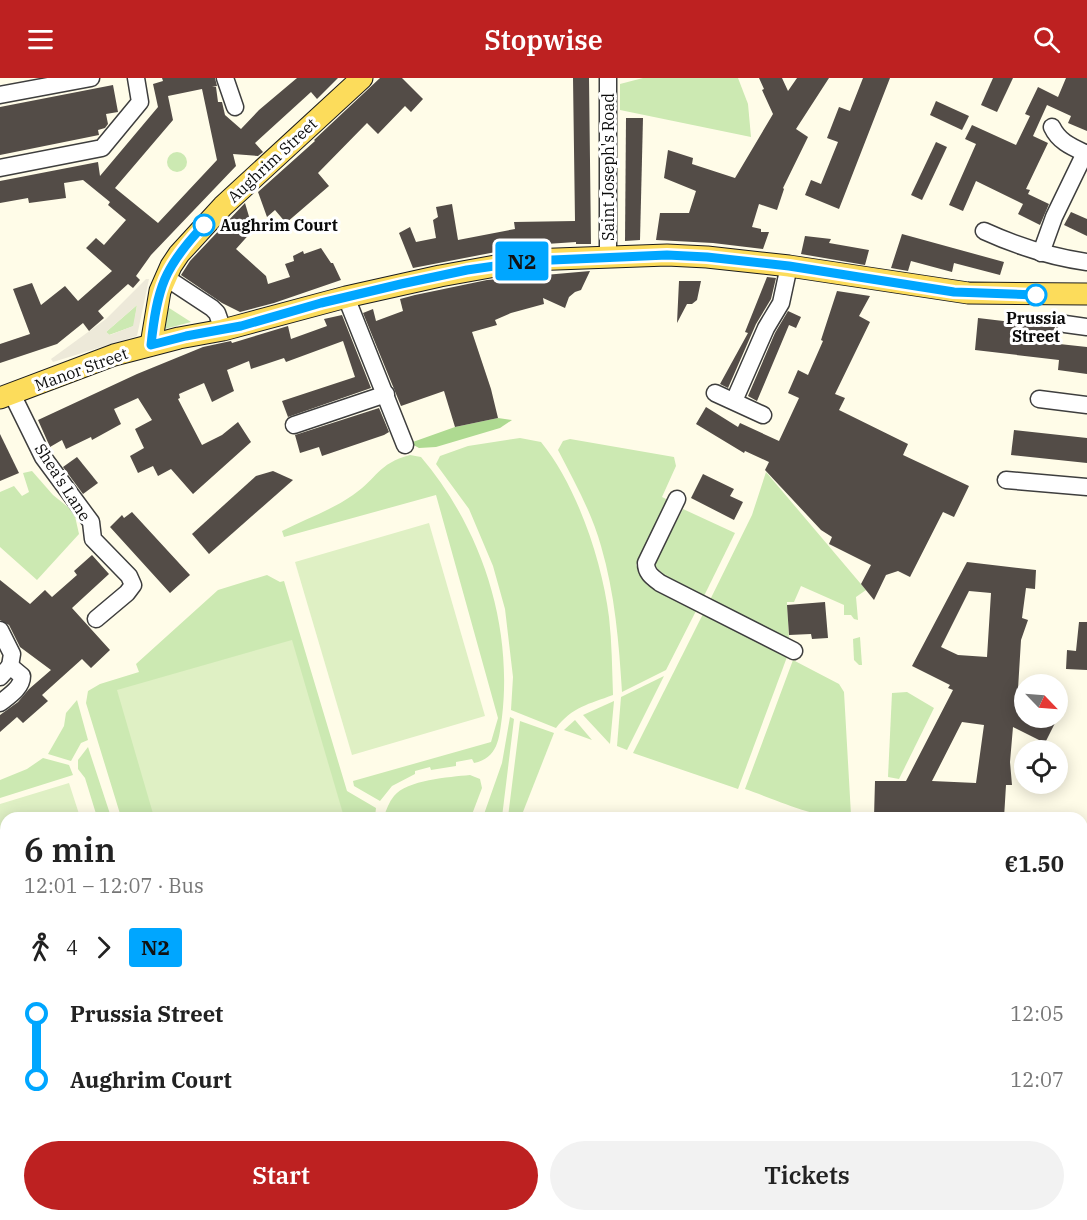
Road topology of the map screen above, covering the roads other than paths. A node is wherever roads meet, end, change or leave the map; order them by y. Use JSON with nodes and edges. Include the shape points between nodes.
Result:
{"nodes":[{"id":1,"x":91,"y":78,"type":"edge"},
{"id":2,"x":135,"y":78,"type":"edge"},
{"id":3,"x":225,"y":78,"type":"edge"},
{"id":4,"x":362,"y":78,"type":"edge"},
{"id":5,"x":608,"y":78,"type":"edge"},
{"id":6,"x":0,"y":95,"type":"edge"},
{"id":7,"x":235,"y":107,"type":"dead end"},
{"id":8,"x":1052,"y":127,"type":"dead end"},
{"id":9,"x":1086,"y":154,"type":"edge"},
{"id":10,"x":0,"y":168,"type":"edge"},
{"id":11,"x":984,"y":231,"type":"dead end"},
{"id":12,"x":1041,"y":253,"type":"junction"},
{"id":13,"x":608,"y":256,"type":"junction"},
{"id":14,"x":1087,"y":262,"type":"edge"},
{"id":15,"x":789,"y":266,"type":"junction"},
{"id":16,"x":165,"y":277,"type":"junction"},
{"id":17,"x":1087,"y":294,"type":"edge"},
{"id":18,"x":346,"y":297,"type":"junction"},
{"id":19,"x":1065,"y":324,"type":"dead end"},
{"id":20,"x":1087,"y":327,"type":"edge"},
{"id":21,"x":224,"y":330,"type":"junction"},
{"id":22,"x":151,"y":345,"type":"junction"},
{"id":23,"x":716,"y":393,"type":"dead end"},
{"id":24,"x":386,"y":394,"type":"junction"},
{"id":25,"x":6,"y":396,"type":"edge"},
{"id":26,"x":1039,"y":399,"type":"dead end"},
{"id":27,"x":734,"y":401,"type":"junction"},
{"id":28,"x":1087,"y":405,"type":"edge"},
{"id":29,"x":762,"y":415,"type":"dead end"},
{"id":30,"x":294,"y":425,"type":"dead end"},
{"id":31,"x":405,"y":445,"type":"dead end"},
{"id":32,"x":1006,"y":480,"type":"dead end"},
{"id":33,"x":1087,"y":487,"type":"edge"},
{"id":34,"x":678,"y":499,"type":"dead end"},
{"id":35,"x":96,"y":620,"type":"dead end"},
{"id":36,"x":0,"y":630,"type":"edge"},
{"id":37,"x":794,"y":651,"type":"dead end"},
{"id":38,"x":5,"y":671,"type":"edge"},
{"id":39,"x":0,"y":704,"type":"edge"}],
"edges":[{"from":1,"to":6,"type":"street"},
{"from":2,"to":10,"type":"street","via":[[140,102],[102,148]]},
{"from":3,"to":7,"type":"street"},
{"from":4,"to":16,"type":"main road","name":"Aughrim Street","via":[[214,214],[179,254]]},
{"from":5,"to":13,"type":"street","name":"Saint Joseph's Road"},
{"from":8,"to":9,"type":"street","via":[[1063,142]]},
{"from":9,"to":12,"type":"street","via":[[1054,217]]},
{"from":11,"to":12,"type":"street"},
{"from":12,"to":14,"type":"street"},
{"from":13,"to":15,"type":"main road","via":[[698,256]]},
{"from":13,"to":18,"type":"main road","via":[[514,262]]},
{"from":15,"to":17,"type":"main road","via":[[968,293]]},
{"from":15,"to":27,"type":"street","via":[[781,303],[765,328]]},
{"from":16,"to":21,"type":"street","via":[[212,308]]},
{"from":16,"to":22,"type":"main road","name":"Aughrim Street","via":[[156,305]]},
{"from":18,"to":21,"type":"main road"},
{"from":18,"to":24,"type":"street"},
{"from":19,"to":20,"type":"street"},
{"from":21,"to":22,"type":"main road","name":"Manor Street"},
{"from":22,"to":25,"type":"main road","name":"Manor Street"},
{"from":23,"to":27,"type":"street"},
{"from":24,"to":30,"type":"street"},
{"from":24,"to":31,"type":"street"},
{"from":25,"to":35,"type":"street","name":"Shea's Lane","via":[[43,457],[91,522],[93,539],[133,585]]},
{"from":26,"to":28,"type":"street"},
{"from":27,"to":29,"type":"street"},
{"from":32,"to":33,"type":"street"},
{"from":34,"to":37,"type":"street","via":[[646,570],[660,583]]},
{"from":36,"to":38,"type":"street","via":[[12,654]]},
{"from":38,"to":39,"type":"street","via":[[22,676],[22,681]]}]}
